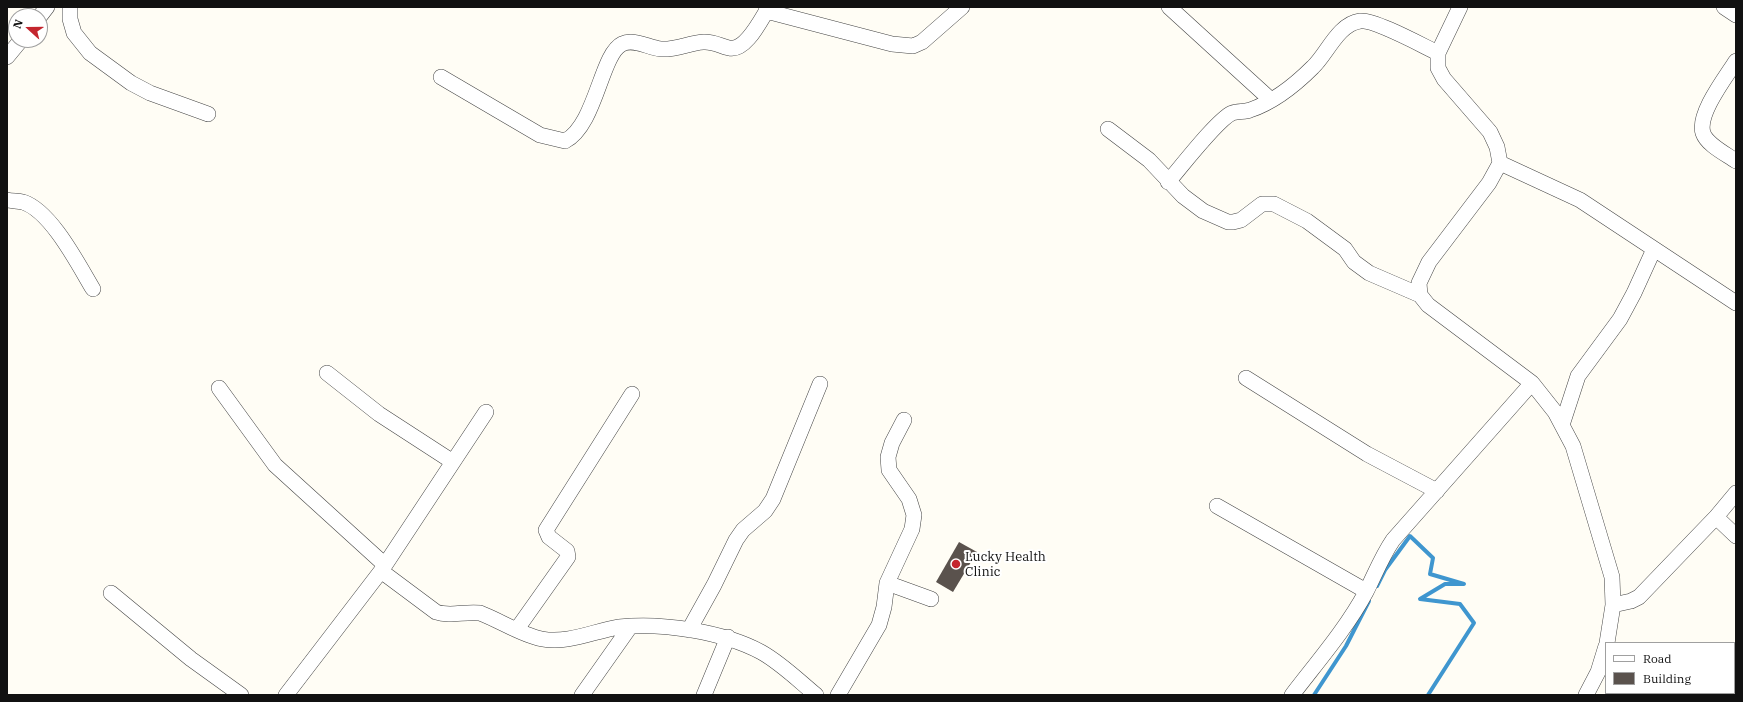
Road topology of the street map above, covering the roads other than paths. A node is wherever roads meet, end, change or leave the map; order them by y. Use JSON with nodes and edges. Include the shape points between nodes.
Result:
{"nodes":[{"id":1,"x":70,"y":7,"type":"edge"},
{"id":2,"x":962,"y":7,"type":"edge"},
{"id":3,"x":1169,"y":7,"type":"edge"},
{"id":4,"x":1460,"y":7,"type":"edge"},
{"id":5,"x":1724,"y":7,"type":"edge"},
{"id":6,"x":768,"y":9,"type":"edge"},
{"id":7,"x":1736,"y":15,"type":"edge"},
{"id":8,"x":1438,"y":53,"type":"junction"},
{"id":9,"x":1736,"y":61,"type":"edge"},
{"id":10,"x":441,"y":77,"type":"dead end"},
{"id":11,"x":1271,"y":100,"type":"junction"},
{"id":12,"x":208,"y":114,"type":"dead end"},
{"id":13,"x":1108,"y":129,"type":"dead end"},
{"id":14,"x":1736,"y":161,"type":"edge"},
{"id":15,"x":1500,"y":163,"type":"junction"},
{"id":16,"x":1168,"y":182,"type":"junction"},
{"id":17,"x":7,"y":200,"type":"edge"},
{"id":18,"x":1654,"y":249,"type":"junction"},
{"id":19,"x":92,"y":289,"type":"dead end"},
{"id":20,"x":1420,"y":295,"type":"junction"},
{"id":21,"x":1736,"y":303,"type":"edge"},
{"id":22,"x":327,"y":374,"type":"dead end"},
{"id":23,"x":1246,"y":378,"type":"dead end"},
{"id":24,"x":1532,"y":383,"type":"junction"},
{"id":25,"x":820,"y":384,"type":"dead end"},
{"id":26,"x":219,"y":388,"type":"dead end"},
{"id":27,"x":632,"y":394,"type":"dead end"},
{"id":28,"x":486,"y":412,"type":"dead end"},
{"id":29,"x":904,"y":420,"type":"dead end"},
{"id":30,"x":1562,"y":425,"type":"junction"},
{"id":31,"x":453,"y":462,"type":"junction"},
{"id":32,"x":1437,"y":490,"type":"junction"},
{"id":33,"x":1736,"y":493,"type":"edge"},
{"id":34,"x":1217,"y":506,"type":"dead end"},
{"id":35,"x":1716,"y":516,"type":"junction"},
{"id":36,"x":1736,"y":536,"type":"edge"},
{"id":37,"x":383,"y":568,"type":"junction"},
{"id":38,"x":887,"y":583,"type":"junction"},
{"id":39,"x":1366,"y":592,"type":"junction"},
{"id":40,"x":111,"y":593,"type":"dead end"},
{"id":41,"x":931,"y":599,"type":"dead end"},
{"id":42,"x":1613,"y":605,"type":"junction"},
{"id":43,"x":630,"y":627,"type":"junction"},
{"id":44,"x":517,"y":630,"type":"junction"},
{"id":45,"x":689,"y":630,"type":"junction"},
{"id":46,"x":728,"y":637,"type":"junction"},
{"id":47,"x":1607,"y":642,"type":"edge"},
{"id":48,"x":1605,"y":649,"type":"edge"},
{"id":49,"x":241,"y":695,"type":"edge"},
{"id":50,"x":286,"y":695,"type":"edge"},
{"id":51,"x":582,"y":695,"type":"edge"},
{"id":52,"x":704,"y":695,"type":"edge"},
{"id":53,"x":816,"y":695,"type":"edge"},
{"id":54,"x":838,"y":695,"type":"edge"},
{"id":55,"x":1292,"y":695,"type":"edge"},
{"id":56,"x":1586,"y":695,"type":"edge"}],
"edges":[{"from":1,"to":12,"type":"street","via":[[74,33],[90,53],[131,83],[150,93]]},
{"from":2,"to":6,"type":"street","via":[[922,42],[913,46],[892,44]]},
{"from":3,"to":11,"type":"street"},
{"from":4,"to":8,"type":"street"},
{"from":5,"to":7,"type":"street"},
{"from":6,"to":10,"type":"street","via":[[747,41],[739,47],[730,48],[717,43],[703,42],[661,49],[631,42],[622,44],[611,56],[585,119],[573,137],[565,141],[540,135]]},
{"from":8,"to":11,"type":"street","via":[[1376,25],[1361,21],[1351,24],[1340,33],[1300,80]]},
{"from":8,"to":15,"type":"street","via":[[1438,68],[1444,79],[1490,132],[1497,147]]},
{"from":9,"to":14,"type":"street","via":[[1714,95],[1702,120],[1703,133],[1708,142]]},
{"from":11,"to":16,"type":"street","via":[[1250,110],[1232,113],[1220,122]]},
{"from":13,"to":16,"type":"street","via":[[1149,160]]},
{"from":15,"to":18,"type":"street","via":[[1580,200]]},
{"from":15,"to":20,"type":"street","via":[[1490,183],[1429,262],[1419,283]]},
{"from":16,"to":20,"type":"street","via":[[1191,203],[1228,222],[1241,220],[1262,204],[1274,204],[1308,221],[1344,249],[1354,262],[1369,273]]},
{"from":17,"to":19,"type":"street","via":[[24,202],[55,228]]},
{"from":18,"to":21,"type":"street"},
{"from":18,"to":30,"type":"street","via":[[1620,320],[1578,376]]},
{"from":20,"to":24,"type":"street","via":[[1428,305]]},
{"from":22,"to":31,"type":"street","via":[[379,414]]},
{"from":23,"to":32,"type":"street","via":[[1367,454]]},
{"from":24,"to":30,"type":"street"},
{"from":24,"to":32,"type":"street"},
{"from":25,"to":45,"type":"street","via":[[773,499],[765,511],[736,540]]},
{"from":26,"to":37,"type":"street","via":[[265,454],[285,477]]},
{"from":27,"to":44,"type":"street","via":[[546,530],[549,537],[567,551],[568,557]]},
{"from":28,"to":31,"type":"street"},
{"from":29,"to":38,"type":"street","via":[[892,443],[888,457],[889,470],[909,499],[914,515],[912,529]]},
{"from":30,"to":42,"type":"street","via":[[1573,446],[1612,577]]},
{"from":31,"to":37,"type":"street"},
{"from":32,"to":39,"type":"street","via":[[1394,540],[1381,559]]},
{"from":33,"to":35,"type":"street"},
{"from":34,"to":39,"type":"street"},
{"from":35,"to":36,"type":"street"},
{"from":35,"to":42,"type":"street","via":[[1639,597]]},
{"from":37,"to":44,"type":"street","via":[[436,612],[446,615],[480,613]]},
{"from":37,"to":50,"type":"street"},
{"from":38,"to":41,"type":"street"},
{"from":38,"to":54,"type":"street","via":[[879,625]]},
{"from":39,"to":55,"type":"street","via":[[1345,625]]},
{"from":40,"to":49,"type":"street","via":[[191,659]]},
{"from":42,"to":47,"type":"street"},
{"from":43,"to":44,"type":"street","via":[[557,640],[542,639]]},
{"from":43,"to":45,"type":"street"},
{"from":43,"to":51,"type":"street"},
{"from":45,"to":46,"type":"street"},
{"from":46,"to":52,"type":"street"},
{"from":46,"to":53,"type":"street","via":[[762,652]]},
{"from":48,"to":56,"type":"street","via":[[1598,672]]}]}
